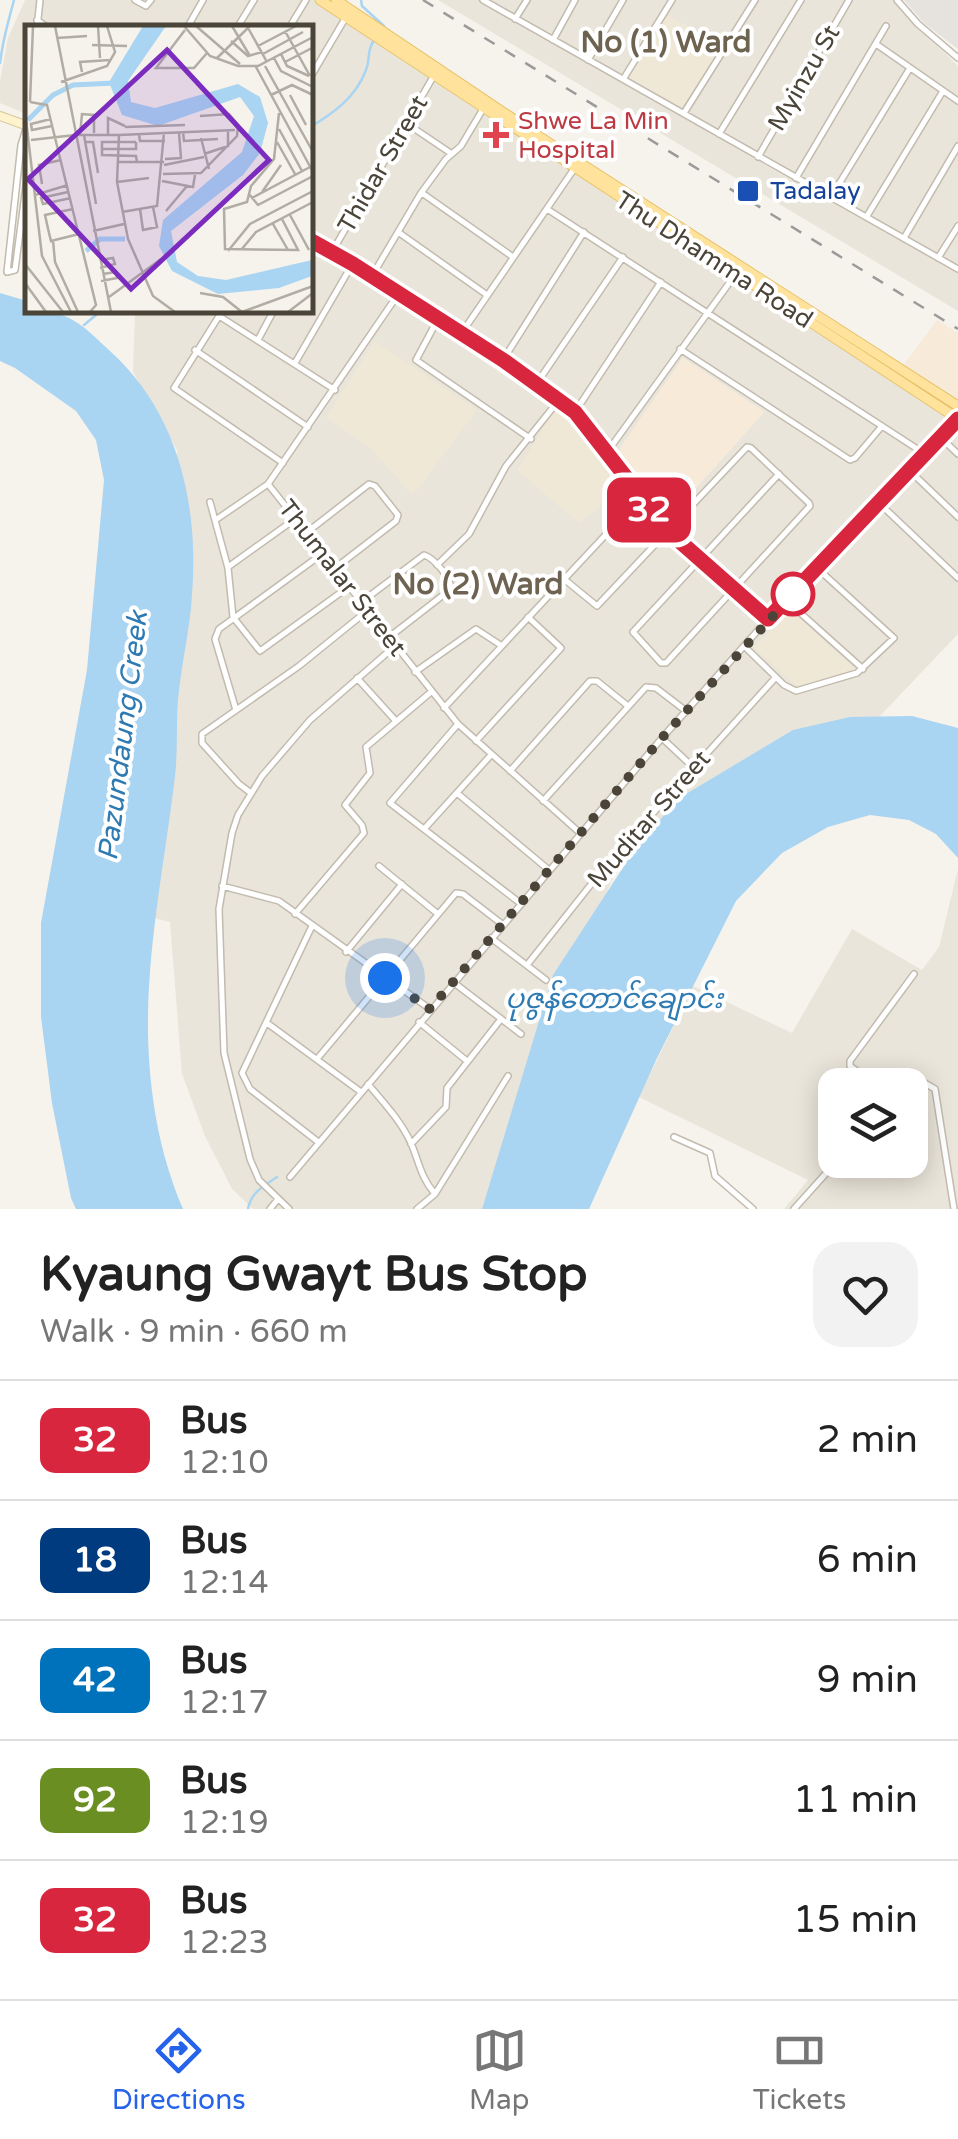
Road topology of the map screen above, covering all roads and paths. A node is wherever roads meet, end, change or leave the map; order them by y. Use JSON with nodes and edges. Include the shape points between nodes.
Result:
{"nodes":[{"id":1,"x":40,"y":0,"type":"edge"},
{"id":2,"x":135,"y":0,"type":"edge"},
{"id":3,"x":203,"y":0,"type":"edge"},
{"id":4,"x":254,"y":0,"type":"edge"},
{"id":5,"x":306,"y":0,"type":"edge"},
{"id":6,"x":320,"y":0,"type":"edge"},
{"id":7,"x":336,"y":0,"type":"edge"},
{"id":8,"x":483,"y":0,"type":"edge"},
{"id":9,"x":526,"y":0,"type":"edge"},
{"id":10,"x":576,"y":0,"type":"edge"},
{"id":11,"x":623,"y":0,"type":"edge"},
{"id":12,"x":672,"y":0,"type":"edge"},
{"id":13,"x":756,"y":0,"type":"edge"},
{"id":14,"x":800,"y":0,"type":"edge"},
{"id":15,"x":849,"y":0,"type":"edge"},
{"id":16,"x":897,"y":0,"type":"edge"},
{"id":17,"x":148,"y":3,"type":"edge"},
{"id":18,"x":346,"y":17,"type":"junction"},
{"id":19,"x":515,"y":19,"type":"junction"},
{"id":20,"x":37,"y":24,"type":"edge"},
{"id":21,"x":189,"y":25,"type":"edge"},
{"id":22,"x":239,"y":25,"type":"edge"},
{"id":23,"x":291,"y":25,"type":"edge"},
{"id":24,"x":886,"y":26,"type":"dead end"},
{"id":25,"x":553,"y":40,"type":"junction"},
{"id":26,"x":876,"y":44,"type":"junction"},
{"id":27,"x":958,"y":58,"type":"edge"},
{"id":28,"x":588,"y":60,"type":"junction"},
{"id":29,"x":910,"y":68,"type":"junction"},
{"id":30,"x":436,"y":73,"type":"junction"},
{"id":31,"x":312,"y":75,"type":"edge"},
{"id":32,"x":624,"y":79,"type":"junction"},
{"id":33,"x":943,"y":91,"type":"junction"},
{"id":34,"x":958,"y":101,"type":"edge"},
{"id":35,"x":483,"y":110,"type":"junction"},
{"id":36,"x":684,"y":113,"type":"junction"},
{"id":37,"x":0,"y":116,"type":"edge"},
{"id":38,"x":406,"y":123,"type":"junction"},
{"id":39,"x":25,"y":124,"type":"edge"},
{"id":40,"x":514,"y":125,"type":"junction"},
{"id":41,"x":25,"y":131,"type":"edge"},
{"id":42,"x":719,"y":134,"type":"junction"},
{"id":43,"x":958,"y":146,"type":"edge"},
{"id":44,"x":452,"y":154,"type":"junction"},
{"id":45,"x":758,"y":156,"type":"junction"},
{"id":46,"x":574,"y":168,"type":"junction"},
{"id":47,"x":25,"y":175,"type":"edge"},
{"id":48,"x":18,"y":177,"type":"junction"},
{"id":49,"x":796,"y":178,"type":"junction"},
{"id":50,"x":25,"y":187,"type":"edge"},
{"id":51,"x":421,"y":193,"type":"junction"},
{"id":52,"x":831,"y":197,"type":"junction"},
{"id":53,"x":547,"y":209,"type":"junction"},
{"id":54,"x":866,"y":217,"type":"junction"},
{"id":55,"x":958,"y":226,"type":"edge"},
{"id":56,"x":398,"y":232,"type":"junction"},
{"id":57,"x":584,"y":232,"type":"junction"},
{"id":58,"x":904,"y":238,"type":"junction"},
{"id":59,"x":312,"y":242,"type":"edge"},
{"id":60,"x":332,"y":252,"type":"junction"},
{"id":61,"x":623,"y":257,"type":"junction"},
{"id":62,"x":514,"y":258,"type":"junction"},
{"id":63,"x":938,"y":258,"type":"junction"},
{"id":64,"x":353,"y":264,"type":"junction"},
{"id":65,"x":958,"y":270,"type":"edge"},
{"id":66,"x":736,"y":274,"type":"junction"},
{"id":67,"x":372,"y":276,"type":"junction"},
{"id":68,"x":661,"y":282,"type":"junction"},
{"id":69,"x":399,"y":293,"type":"junction"},
{"id":70,"x":487,"y":295,"type":"junction"},
{"id":71,"x":273,"y":312,"type":"edge"},
{"id":72,"x":707,"y":313,"type":"junction"},
{"id":73,"x":438,"y":319,"type":"junction"},
{"id":74,"x":461,"y":334,"type":"junction"},
{"id":75,"x":259,"y":338,"type":"junction"},
{"id":76,"x":680,"y":349,"type":"junction"},
{"id":77,"x":195,"y":350,"type":"junction"},
{"id":78,"x":503,"y":360,"type":"junction"},
{"id":79,"x":294,"y":363,"type":"junction"},
{"id":80,"x":537,"y":383,"type":"junction"},
{"id":81,"x":335,"y":390,"type":"junction"},
{"id":82,"x":559,"y":400,"type":"junction"},
{"id":83,"x":958,"y":406,"type":"edge"},
{"id":84,"x":575,"y":412,"type":"junction"},
{"id":85,"x":957,"y":418,"type":"edge"},
{"id":86,"x":882,"y":426,"type":"junction"},
{"id":87,"x":308,"y":427,"type":"junction"},
{"id":88,"x":939,"y":436,"type":"junction"},
{"id":89,"x":531,"y":438,"type":"junction"},
{"id":90,"x":608,"y":451,"type":"junction"},
{"id":91,"x":923,"y":453,"type":"junction"},
{"id":92,"x":958,"y":454,"type":"edge"},
{"id":93,"x":283,"y":463,"type":"junction"},
{"id":94,"x":908,"y":469,"type":"junction"},
{"id":95,"x":779,"y":474,"type":"junction"},
{"id":96,"x":268,"y":484,"type":"junction"},
{"id":97,"x":640,"y":498,"type":"junction"},
{"id":98,"x":210,"y":502,"type":"dead end"},
{"id":99,"x":878,"y":502,"type":"junction"},
{"id":100,"x":958,"y":517,"type":"edge"},
{"id":101,"x":216,"y":519,"type":"junction"},
{"id":102,"x":294,"y":519,"type":"junction"},
{"id":103,"x":668,"y":531,"type":"junction"},
{"id":104,"x":306,"y":533,"type":"junction"},
{"id":105,"x":322,"y":554,"type":"junction"},
{"id":106,"x":700,"y":560,"type":"junction"},
{"id":107,"x":437,"y":566,"type":"junction"},
{"id":108,"x":228,"y":568,"type":"junction"},
{"id":109,"x":817,"y":568,"type":"junction"},
{"id":110,"x":334,"y":569,"type":"junction"},
{"id":111,"x":958,"y":578,"type":"edge"},
{"id":112,"x":564,"y":579,"type":"junction"},
{"id":113,"x":348,"y":587,"type":"junction"},
{"id":114,"x":732,"y":590,"type":"junction"},
{"id":115,"x":786,"y":601,"type":"junction"},
{"id":116,"x":360,"y":602,"type":"junction"},
{"id":117,"x":367,"y":612,"type":"junction"},
{"id":118,"x":232,"y":617,"type":"junction"},
{"id":119,"x":764,"y":617,"type":"junction"},
{"id":120,"x":528,"y":618,"type":"junction"},
{"id":121,"x":388,"y":638,"type":"junction"},
{"id":122,"x":395,"y":646,"type":"junction"},
{"id":123,"x":502,"y":646,"type":"junction"},
{"id":124,"x":745,"y":647,"type":"junction"},
{"id":125,"x":863,"y":669,"type":"junction"},
{"id":126,"x":415,"y":672,"type":"junction"},
{"id":127,"x":356,"y":677,"type":"junction"},
{"id":128,"x":776,"y":678,"type":"junction"},
{"id":129,"x":431,"y":692,"type":"junction"},
{"id":130,"x":628,"y":706,"type":"junction"},
{"id":131,"x":444,"y":708,"type":"junction"},
{"id":132,"x":236,"y":710,"type":"junction"},
{"id":133,"x":686,"y":711,"type":"junction"},
{"id":134,"x":396,"y":720,"type":"junction"},
{"id":135,"x":458,"y":724,"type":"junction"},
{"id":136,"x":662,"y":738,"type":"junction"},
{"id":137,"x":476,"y":740,"type":"junction"},
{"id":138,"x":490,"y":754,"type":"junction"},
{"id":139,"x":694,"y":768,"type":"junction"},
{"id":140,"x":510,"y":772,"type":"junction"},
{"id":141,"x":251,"y":793,"type":"junction"},
{"id":142,"x":457,"y":793,"type":"junction"},
{"id":143,"x":543,"y":801,"type":"junction"},
{"id":144,"x":425,"y":828,"type":"junction"},
{"id":145,"x":580,"y":834,"type":"junction"},
{"id":146,"x":379,"y":866,"type":"dead end"},
{"id":147,"x":549,"y":870,"type":"junction"},
{"id":148,"x":402,"y":884,"type":"junction"},
{"id":149,"x":222,"y":886,"type":"junction"},
{"id":150,"x":520,"y":904,"type":"junction"},
{"id":151,"x":295,"y":914,"type":"junction"},
{"id":152,"x":438,"y":914,"type":"junction"},
{"id":153,"x":502,"y":924,"type":"junction"},
{"id":154,"x":312,"y":926,"type":"junction"},
{"id":155,"x":491,"y":938,"type":"junction"},
{"id":156,"x":346,"y":952,"type":"junction"},
{"id":157,"x":528,"y":966,"type":"junction"},
{"id":158,"x":914,"y":974,"type":"dead end"},
{"id":159,"x":385,"y":978,"type":"junction"},
{"id":160,"x":546,"y":980,"type":"dead end"},
{"id":161,"x":452,"y":982,"type":"junction"},
{"id":162,"x":430,"y":1009,"type":"junction"},
{"id":163,"x":501,"y":1019,"type":"junction"},
{"id":164,"x":266,"y":1022,"type":"junction"},
{"id":165,"x":419,"y":1022,"type":"junction"},
{"id":166,"x":520,"y":1034,"type":"dead end"},
{"id":167,"x":317,"y":1059,"type":"junction"},
{"id":168,"x":468,"y":1062,"type":"junction"},
{"id":169,"x":853,"y":1068,"type":"edge"},
{"id":170,"x":508,"y":1076,"type":"dead end"},
{"id":171,"x":368,"y":1084,"type":"junction"},
{"id":172,"x":928,"y":1084,"type":"edge"},
{"id":173,"x":361,"y":1092,"type":"junction"},
{"id":174,"x":674,"y":1137,"type":"dead end"},
{"id":175,"x":318,"y":1141,"type":"junction"},
{"id":176,"x":411,"y":1144,"type":"junction"},
{"id":177,"x":290,"y":1177,"type":"dead end"},
{"id":178,"x":822,"y":1178,"type":"edge"},
{"id":179,"x":434,"y":1194,"type":"junction"},
{"id":180,"x":278,"y":1199,"type":"junction"},
{"id":181,"x":270,"y":1209,"type":"edge"},
{"id":182,"x":289,"y":1209,"type":"edge"},
{"id":183,"x":417,"y":1209,"type":"edge"},
{"id":184,"x":752,"y":1209,"type":"edge"},
{"id":185,"x":794,"y":1209,"type":"edge"},
{"id":186,"x":954,"y":1209,"type":"edge"}],
"edges":[{"from":1,"to":20,"type":"street"},
{"from":2,"to":17,"type":"street"},
{"from":3,"to":21,"type":"street"},
{"from":4,"to":22,"type":"street"},
{"from":5,"to":23,"type":"street"},
{"from":6,"to":18,"type":"main road","name":"Thu Dhamma Road"},
{"from":7,"to":30,"type":"main road","name":"Thu Dhamma Road"},
{"from":8,"to":19,"type":"street"},
{"from":9,"to":19,"type":"street"},
{"from":10,"to":25,"type":"street"},
{"from":11,"to":28,"type":"street"},
{"from":12,"to":32,"type":"street"},
{"from":13,"to":36,"type":"street"},
{"from":14,"to":42,"type":"street"},
{"from":15,"to":45,"type":"street","name":"Myinzu St"},
{"from":16,"to":27,"type":"street"},
{"from":18,"to":30,"type":"main road","name":"Thu Dhamma Road"},
{"from":18,"to":31,"type":"street"},
{"from":19,"to":25,"type":"street"},
{"from":24,"to":26,"type":"street"},
{"from":25,"to":28,"type":"street"},
{"from":26,"to":29,"type":"street"},
{"from":26,"to":49,"type":"street"},
{"from":28,"to":32,"type":"street"},
{"from":29,"to":33,"type":"street"},
{"from":29,"to":52,"type":"street"},
{"from":30,"to":35,"type":"main road","name":"Thu Dhamma Road"},
{"from":30,"to":38,"type":"street","name":"Thidar Street"},
{"from":30,"to":40,"type":"main road","name":"Thu Dhamma Road"},
{"from":32,"to":36,"type":"street"},
{"from":33,"to":34,"type":"street"},
{"from":33,"to":54,"type":"street"},
{"from":35,"to":40,"type":"main road","name":"Thu Dhamma Road"},
{"from":35,"to":44,"type":"street"},
{"from":36,"to":42,"type":"street"},
{"from":37,"to":39,"type":"main road"},
{"from":38,"to":44,"type":"street"},
{"from":38,"to":60,"type":"street","name":"Thidar Street"},
{"from":40,"to":46,"type":"main road","name":"Thu Dhamma Road"},
{"from":40,"to":83,"type":"main road","name":"Thu Dhamma Road"},
{"from":41,"to":48,"type":"street"},
{"from":42,"to":45,"type":"street"},
{"from":43,"to":58,"type":"street"},
{"from":44,"to":51,"type":"street"},
{"from":45,"to":49,"type":"street"},
{"from":46,"to":53,"type":"street"},
{"from":46,"to":66,"type":"main road","name":"Thu Dhamma Road"},
{"from":47,"to":48,"type":"street"},
{"from":48,"to":50,"type":"street","via":[[7,272],[12,273]]},
{"from":49,"to":52,"type":"street"},
{"from":51,"to":56,"type":"street"},
{"from":51,"to":62,"type":"street"},
{"from":52,"to":54,"type":"street"},
{"from":53,"to":57,"type":"street"},
{"from":53,"to":62,"type":"street"},
{"from":54,"to":58,"type":"street"},
{"from":55,"to":63,"type":"street"},
{"from":56,"to":67,"type":"street"},
{"from":56,"to":70,"type":"street"},
{"from":57,"to":61,"type":"street"},
{"from":57,"to":78,"type":"street"},
{"from":58,"to":63,"type":"street"},
{"from":59,"to":60,"type":"main road"},
{"from":60,"to":64,"type":"main road"},
{"from":61,"to":68,"type":"street"},
{"from":61,"to":80,"type":"street"},
{"from":62,"to":70,"type":"street"},
{"from":63,"to":65,"type":"street"},
{"from":64,"to":67,"type":"main road"},
{"from":64,"to":79,"type":"street"},
{"from":66,"to":72,"type":"street"},
{"from":66,"to":85,"type":"main road","name":"Thu Dhamma Road"},
{"from":67,"to":69,"type":"main road"},
{"from":68,"to":72,"type":"street"},
{"from":68,"to":84,"type":"street"},
{"from":69,"to":73,"type":"main road"},
{"from":69,"to":81,"type":"street","name":"Thumalar Street"},
{"from":70,"to":74,"type":"street"},
{"from":71,"to":75,"type":"street"},
{"from":72,"to":76,"type":"street"},
{"from":72,"to":86,"type":"street"},
{"from":73,"to":74,"type":"main road"},
{"from":73,"to":89,"type":"street","via":[[416,360]]},
{"from":74,"to":78,"type":"main road"},
{"from":75,"to":77,"type":"street","via":[[222,315]]},
{"from":75,"to":79,"type":"street"},
{"from":76,"to":86,"type":"street","via":[[853,460]]},
{"from":76,"to":90,"type":"street"},
{"from":77,"to":87,"type":"street"},
{"from":77,"to":93,"type":"street","via":[[174,388]]},
{"from":78,"to":80,"type":"main road"},
{"from":79,"to":81,"type":"street"},
{"from":80,"to":82,"type":"main road"},
{"from":81,"to":87,"type":"street","name":"Thumalar Street"},
{"from":82,"to":84,"type":"main road"},
{"from":82,"to":89,"type":"street"},
{"from":84,"to":90,"type":"main road"},
{"from":85,"to":88,"type":"main road"},
{"from":86,"to":91,"type":"street"},
{"from":87,"to":93,"type":"street","name":"Thumalar Street"},
{"from":88,"to":91,"type":"main road"},
{"from":88,"to":92,"type":"street"},
{"from":89,"to":107,"type":"street","via":[[495,483],[470,534]]},
{"from":90,"to":97,"type":"main road"},
{"from":91,"to":94,"type":"main road"},
{"from":93,"to":96,"type":"street","name":"Thumalar Street"},
{"from":94,"to":99,"type":"main road"},
{"from":94,"to":100,"type":"street"},
{"from":95,"to":103,"type":"street","via":[[747,447]]},
{"from":95,"to":106,"type":"street"},
{"from":95,"to":114,"type":"street","via":[[810,506]]},
{"from":96,"to":101,"type":"street"},
{"from":96,"to":102,"type":"street","name":"Thumalar Street"},
{"from":97,"to":103,"type":"main road"},
{"from":97,"to":112,"type":"street"},
{"from":98,"to":101,"type":"street"},
{"from":99,"to":109,"type":"main road"},
{"from":99,"to":111,"type":"street"},
{"from":101,"to":108,"type":"street"},
{"from":102,"to":104,"type":"street","name":"Thumalar Street"},
{"from":102,"to":108,"type":"street"},
{"from":103,"to":106,"type":"main road"},
{"from":103,"to":112,"type":"street","via":[[596,606]]},
{"from":104,"to":105,"type":"street","name":"Thumalar Street"},
{"from":104,"to":110,"type":"street","via":[[368,484],[375,486],[398,518]]},
{"from":105,"to":110,"type":"street","name":"Thumalar Street"},
{"from":105,"to":118,"type":"street"},
{"from":106,"to":114,"type":"main road"},
{"from":106,"to":114,"type":"street","via":[[633,632],[663,664]]},
{"from":107,"to":116,"type":"street","via":[[424,555]]},
{"from":107,"to":121,"type":"street","via":[[452,586]]},
{"from":108,"to":118,"type":"street"},
{"from":109,"to":115,"type":"main road"},
{"from":109,"to":125,"type":"street","via":[[894,638]]},
{"from":110,"to":113,"type":"street","name":"Thumalar Street"},
{"from":112,"to":120,"type":"street"},
{"from":113,"to":116,"type":"street","name":"Thumalar Street"},
{"from":113,"to":118,"type":"street","via":[[260,651]]},
{"from":114,"to":119,"type":"main road"},
{"from":115,"to":119,"type":"main road"},
{"from":115,"to":125,"type":"street"},
{"from":116,"to":117,"type":"street","name":"Thumalar Street"},
{"from":117,"to":121,"type":"street","name":"Thumalar Street"},
{"from":117,"to":132,"type":"street"},
{"from":118,"to":132,"type":"street","via":[[215,639]]},
{"from":119,"to":124,"type":"street"},
{"from":120,"to":123,"type":"street"},
{"from":120,"to":137,"type":"street","via":[[562,648]]},
{"from":121,"to":122,"type":"street","name":"Thumalar Street"},
{"from":122,"to":126,"type":"street","name":"Thumalar Street"},
{"from":122,"to":127,"type":"street"},
{"from":123,"to":126,"type":"street","via":[[476,628]]},
{"from":123,"to":131,"type":"street"},
{"from":124,"to":128,"type":"street"},
{"from":124,"to":133,"type":"street"},
{"from":125,"to":128,"type":"street","via":[[796,691]]},
{"from":126,"to":129,"type":"street","name":"Thumalar Street"},
{"from":127,"to":134,"type":"street"},
{"from":127,"to":141,"type":"street","via":[[310,720]]},
{"from":128,"to":139,"type":"street","name":"Muditar Street"},
{"from":129,"to":131,"type":"street","name":"Thumalar Street"},
{"from":129,"to":134,"type":"street"},
{"from":130,"to":133,"type":"street","via":[[650,686]]},
{"from":130,"to":140,"type":"street","via":[[590,681]]},
{"from":130,"to":143,"type":"street"},
{"from":131,"to":135,"type":"street","name":"Thumalar Street"},
{"from":132,"to":141,"type":"street","via":[[200,738]]},
{"from":133,"to":136,"type":"street"},
{"from":134,"to":151,"type":"street","via":[[366,747],[370,772],[345,805],[364,834]]},
{"from":135,"to":137,"type":"street","name":"Thumalar Street"},
{"from":135,"to":144,"type":"street","via":[[390,803]]},
{"from":136,"to":139,"type":"street"},
{"from":136,"to":145,"type":"street"},
{"from":137,"to":138,"type":"street","name":"Thumalar Street"},
{"from":138,"to":140,"type":"street","name":"Thumalar Street"},
{"from":138,"to":142,"type":"street"},
{"from":139,"to":157,"type":"street","name":"Muditar Street"},
{"from":140,"to":143,"type":"street","name":"Thumalar Street"},
{"from":141,"to":149,"type":"street","via":[[232,832]]},
{"from":142,"to":144,"type":"street"},
{"from":142,"to":147,"type":"street"},
{"from":143,"to":145,"type":"street","name":"Thumalar Street"},
{"from":144,"to":150,"type":"street"},
{"from":145,"to":147,"type":"street"},
{"from":146,"to":148,"type":"street"},
{"from":147,"to":150,"type":"street"},
{"from":148,"to":152,"type":"street"},
{"from":148,"to":156,"type":"street"},
{"from":149,"to":151,"type":"street","via":[[274,898]]},
{"from":149,"to":180,"type":"street","via":[[224,1053],[250,1158]]},
{"from":150,"to":153,"type":"street"},
{"from":151,"to":154,"type":"street"},
{"from":152,"to":153,"type":"street","via":[[460,892]]},
{"from":152,"to":159,"type":"street"},
{"from":153,"to":155,"type":"street"},
{"from":154,"to":156,"type":"street"},
{"from":154,"to":164,"type":"street"},
{"from":155,"to":157,"type":"street"},
{"from":155,"to":161,"type":"street"},
{"from":156,"to":159,"type":"street"},
{"from":157,"to":160,"type":"street"},
{"from":158,"to":169,"type":"street","via":[[850,1061]]},
{"from":159,"to":162,"type":"street"},
{"from":159,"to":167,"type":"street"},
{"from":161,"to":162,"type":"street"},
{"from":161,"to":163,"type":"street"},
{"from":162,"to":165,"type":"street"},
{"from":163,"to":166,"type":"street"},
{"from":163,"to":168,"type":"street"},
{"from":164,"to":167,"type":"street"},
{"from":164,"to":175,"type":"street","via":[[243,1081]]},
{"from":165,"to":168,"type":"street"},
{"from":165,"to":171,"type":"street"},
{"from":167,"to":173,"type":"street"},
{"from":168,"to":176,"type":"street","via":[[447,1088],[446,1107]]},
{"from":170,"to":179,"type":"street"},
{"from":171,"to":173,"type":"street"},
{"from":171,"to":176,"type":"street"},
{"from":172,"to":186,"type":"street","via":[[935,1088]]},
{"from":173,"to":175,"type":"street"},
{"from":174,"to":184,"type":"street","via":[[710,1154],[716,1176]]},
{"from":175,"to":177,"type":"street"},
{"from":176,"to":179,"type":"street"},
{"from":178,"to":185,"type":"street"},
{"from":179,"to":183,"type":"street"},
{"from":180,"to":181,"type":"street"},
{"from":180,"to":182,"type":"street"}]}
